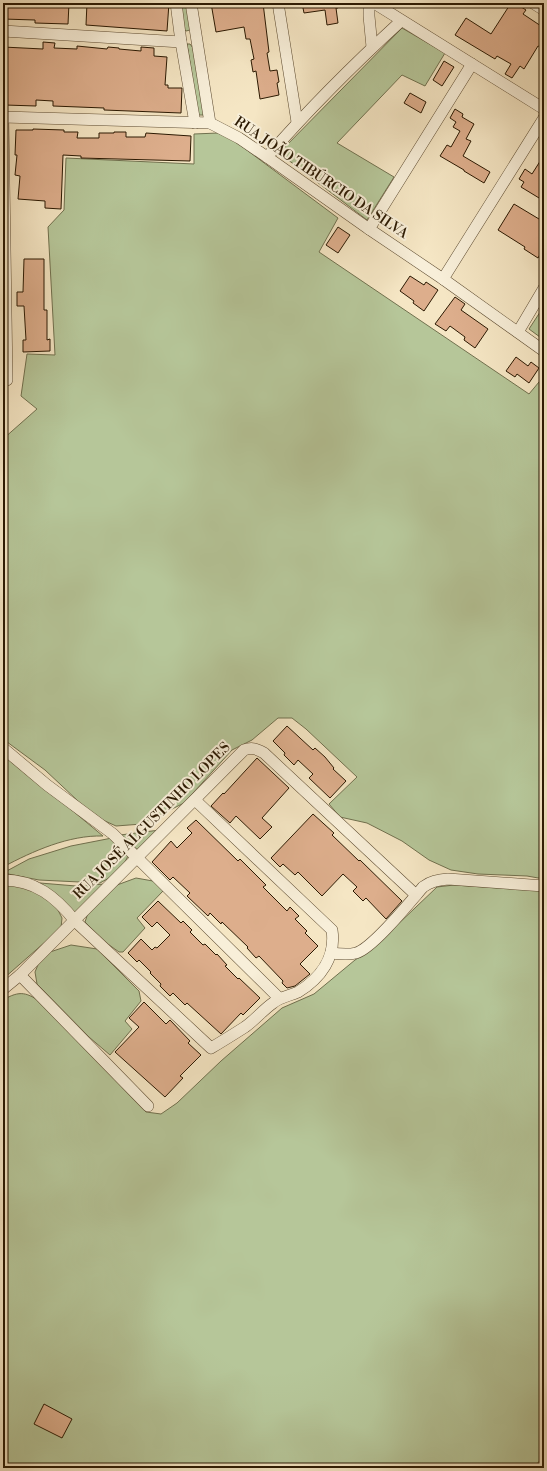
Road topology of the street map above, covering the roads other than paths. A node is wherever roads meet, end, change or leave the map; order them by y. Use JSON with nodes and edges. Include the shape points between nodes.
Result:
{"nodes":[{"id":1,"x":176,"y":3,"type":"edge"},
{"id":2,"x":191,"y":3,"type":"edge"},
{"id":3,"x":278,"y":3,"type":"edge"},
{"id":4,"x":370,"y":3,"type":"edge"},
{"id":5,"x":374,"y":3,"type":"edge"},
{"id":6,"x":533,"y":3,"type":"edge"},
{"id":7,"x":544,"y":10,"type":"edge"},
{"id":8,"x":401,"y":21,"type":"junction"},
{"id":9,"x":3,"y":31,"type":"edge"},
{"id":10,"x":181,"y":42,"type":"junction"},
{"id":11,"x":372,"y":48,"type":"junction"},
{"id":12,"x":472,"y":64,"type":"junction"},
{"id":13,"x":544,"y":109,"type":"edge"},
{"id":14,"x":3,"y":117,"type":"edge"},
{"id":15,"x":544,"y":118,"type":"edge"},
{"id":16,"x":297,"y":122,"type":"junction"},
{"id":17,"x":195,"y":123,"type":"junction"},
{"id":18,"x":210,"y":123,"type":"junction"},
{"id":19,"x":266,"y":157,"type":"junction"},
{"id":20,"x":369,"y":229,"type":"junction"},
{"id":21,"x":443,"y":279,"type":"junction"},
{"id":22,"x":544,"y":288,"type":"edge"},
{"id":23,"x":518,"y":332,"type":"junction"},
{"id":24,"x":544,"y":351,"type":"edge"},
{"id":25,"x":7,"y":380,"type":"dead end"},
{"id":26,"x":3,"y":748,"type":"edge"},
{"id":27,"x":195,"y":800,"type":"junction"},
{"id":28,"x":138,"y":858,"type":"junction"},
{"id":29,"x":3,"y":880,"type":"edge"},
{"id":30,"x":544,"y":886,"type":"edge"},
{"id":31,"x":416,"y":895,"type":"junction"},
{"id":32,"x":75,"y":921,"type":"junction"},
{"id":33,"x":331,"y":953,"type":"junction"},
{"id":34,"x":20,"y":975,"type":"junction"},
{"id":35,"x":3,"y":990,"type":"edge"},
{"id":36,"x":280,"y":998,"type":"junction"},
{"id":37,"x":148,"y":1106,"type":"dead end"}],
"edges":[{"from":1,"to":10,"type":"street"},
{"from":2,"to":18,"type":"street"},
{"from":3,"to":16,"type":"street"},
{"from":4,"to":11,"type":"street","via":[[368,10]]},
{"from":5,"to":8,"type":"street"},
{"from":6,"to":7,"type":"street"},
{"from":8,"to":11,"type":"street"},
{"from":8,"to":12,"type":"street"},
{"from":9,"to":10,"type":"street"},
{"from":10,"to":17,"type":"street"},
{"from":11,"to":16,"type":"street"},
{"from":12,"to":13,"type":"street"},
{"from":12,"to":20,"type":"street"},
{"from":14,"to":17,"type":"street","name":"RUA JOÃO TIBÚRCIO DA SILVA"},
{"from":14,"to":25,"type":"street"},
{"from":15,"to":21,"type":"street"},
{"from":16,"to":19,"type":"street"},
{"from":17,"to":18,"type":"street","name":"RUA JOÃO TIBÚRCIO DA SILVA"},
{"from":18,"to":19,"type":"street","name":"RUA JOÃO TIBÚRCIO DA SILVA","via":[[239,138]]},
{"from":19,"to":20,"type":"street","name":"RUA JOÃO TIBÚRCIO DA SILVA"},
{"from":20,"to":21,"type":"street","name":"RUA JOÃO TIBÚRCIO DA SILVA"},
{"from":21,"to":23,"type":"street","name":"RUA JOÃO TIBÚRCIO DA SILVA"},
{"from":22,"to":23,"type":"street"},
{"from":23,"to":24,"type":"street","name":"RUA JOÃO TIBÚRCIO DA SILVA"},
{"from":26,"to":28,"type":"street","via":[[113,834]]},
{"from":27,"to":28,"type":"street","name":"RUA JOSÉ ALGUSTINHO LOPES"},
{"from":27,"to":31,"type":"street","name":"RUA JOSÉ ALGUSTINHO LOPES","via":[[244,750],[250,748],[264,752]]},
{"from":27,"to":33,"type":"street","via":[[332,930]]},
{"from":28,"to":32,"type":"street","name":"RUA JOSÉ ALGUSTINHO LOPES"},
{"from":28,"to":36,"type":"street"},
{"from":29,"to":32,"type":"street","via":[[24,881],[33,885],[58,902]]},
{"from":30,"to":31,"type":"street","via":[[443,879],[429,882]]},
{"from":31,"to":33,"type":"street","via":[[371,944],[348,954]]},
{"from":32,"to":34,"type":"street","name":"RUA JOSÉ ALGUSTINHO LOPES"},
{"from":32,"to":36,"type":"street","via":[[212,1048],[246,1026]]},
{"from":33,"to":36,"type":"street","via":[[323,970],[312,982],[297,992]]},
{"from":34,"to":35,"type":"street","name":"RUA JOSÉ ALGUSTINHO LOPES"},
{"from":34,"to":37,"type":"street"}]}
